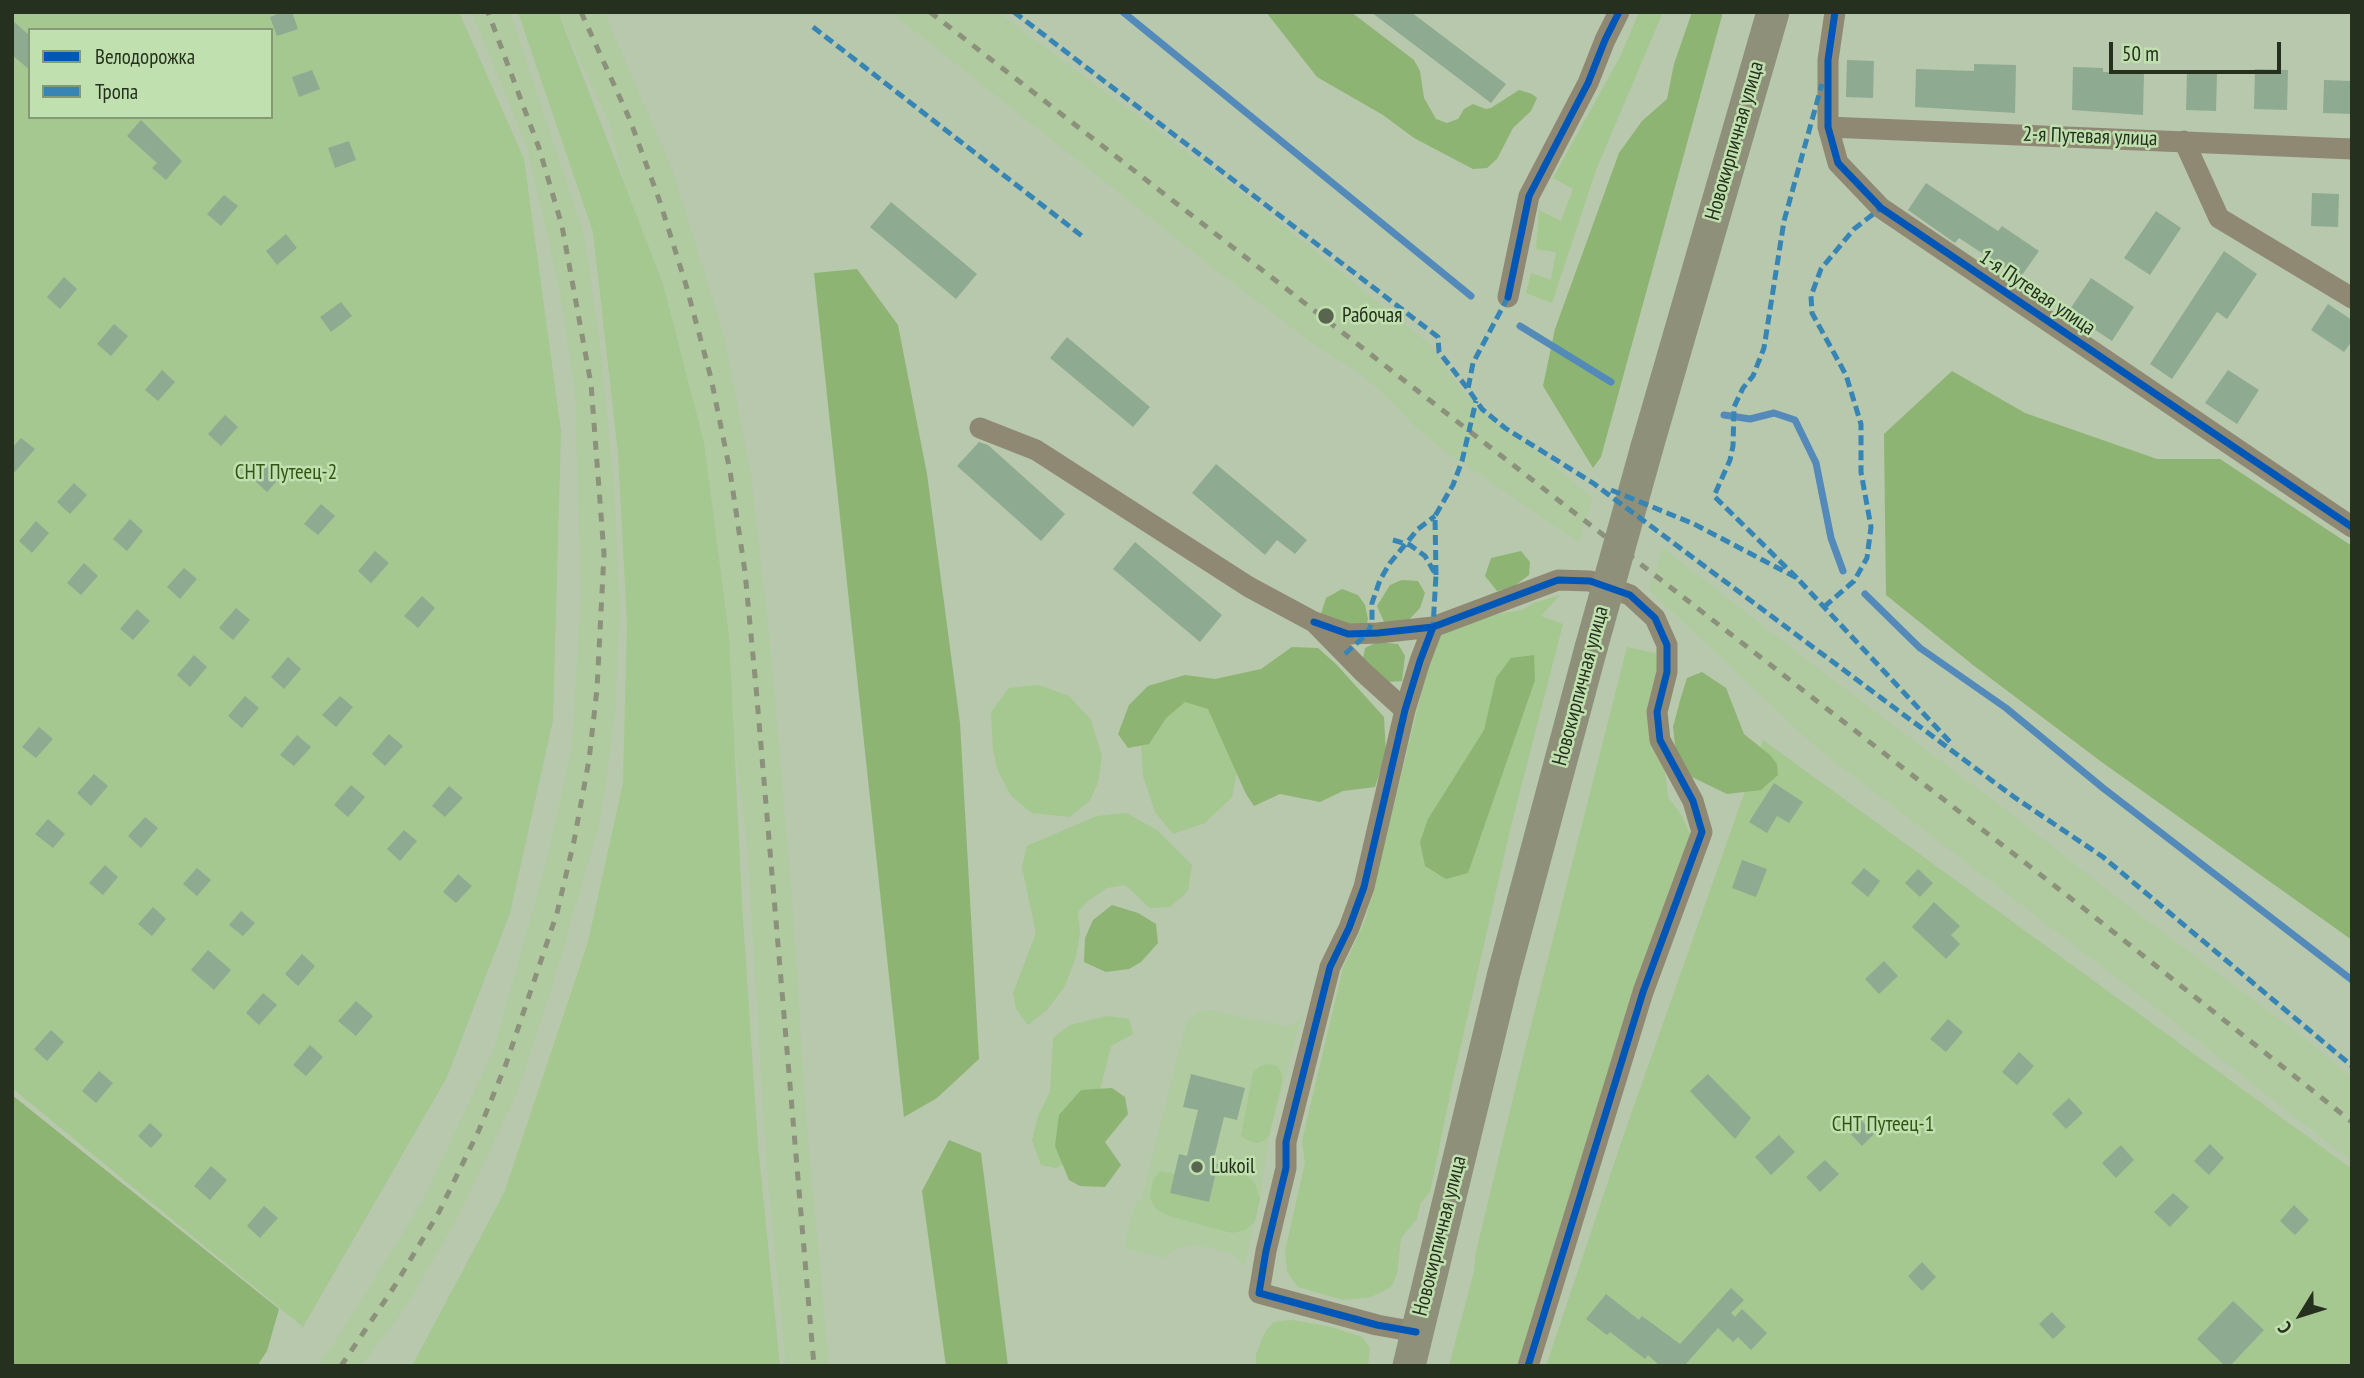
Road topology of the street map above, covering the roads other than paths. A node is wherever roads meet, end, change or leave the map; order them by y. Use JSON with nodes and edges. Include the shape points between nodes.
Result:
{"nodes":[{"id":1,"x":1619,"y":12,"type":"edge"},
{"id":2,"x":1773,"y":12,"type":"edge"},
{"id":3,"x":1835,"y":12,"type":"edge"},
{"id":4,"x":1828,"y":127,"type":"junction"},
{"id":5,"x":2184,"y":141,"type":"junction"},
{"id":6,"x":2352,"y":149,"type":"edge"},
{"id":7,"x":1508,"y":296,"type":"dead end"},
{"id":8,"x":2352,"y":298,"type":"edge"},
{"id":9,"x":980,"y":428,"type":"dead end"},
{"id":10,"x":2352,"y":527,"type":"edge"},
{"id":11,"x":1314,"y":622,"type":"junction"},
{"id":12,"x":1433,"y":627,"type":"junction"},
{"id":13,"x":1405,"y":710,"type":"junction"},
{"id":14,"x":1416,"y":1332,"type":"junction"},
{"id":15,"x":1409,"y":1366,"type":"edge"},
{"id":16,"x":1528,"y":1366,"type":"edge"}],
"edges":[{"from":1,"to":7,"type":"street","via":[[1529,196]]},
{"from":2,"to":14,"type":"main road","name":"Новокирпичная улица","bridge":true,"via":[[1591,648],[1504,973]]},
{"from":3,"to":4,"type":"street","name":"1-я Путевая улица","via":[[1828,60]]},
{"from":4,"to":5,"type":"street","name":"2-я Путевая улица"},
{"from":4,"to":10,"type":"street","name":"1-я Путевая улица","via":[[1838,163],[1881,208]]},
{"from":5,"to":6,"type":"street","name":"2-я Путевая улица"},
{"from":5,"to":8,"type":"street","via":[[2219,218]]},
{"from":9,"to":11,"type":"street","via":[[1036,450],[1249,587]]},
{"from":11,"to":12,"type":"street","via":[[1348,634]]},
{"from":11,"to":13,"type":"street"},
{"from":12,"to":13,"type":"street"},
{"from":12,"to":16,"type":"street","via":[[1558,580],[1590,581],[1630,595],[1656,618],[1667,645],[1667,672],[1657,712],[1660,740],[1693,801],[1702,832],[1643,992]]},
{"from":13,"to":14,"type":"street","via":[[1364,887],[1330,967],[1289,1129],[1286,1168],[1259,1293]]},
{"from":14,"to":15,"type":"main road","name":"Новокирпичная улица"}]}
